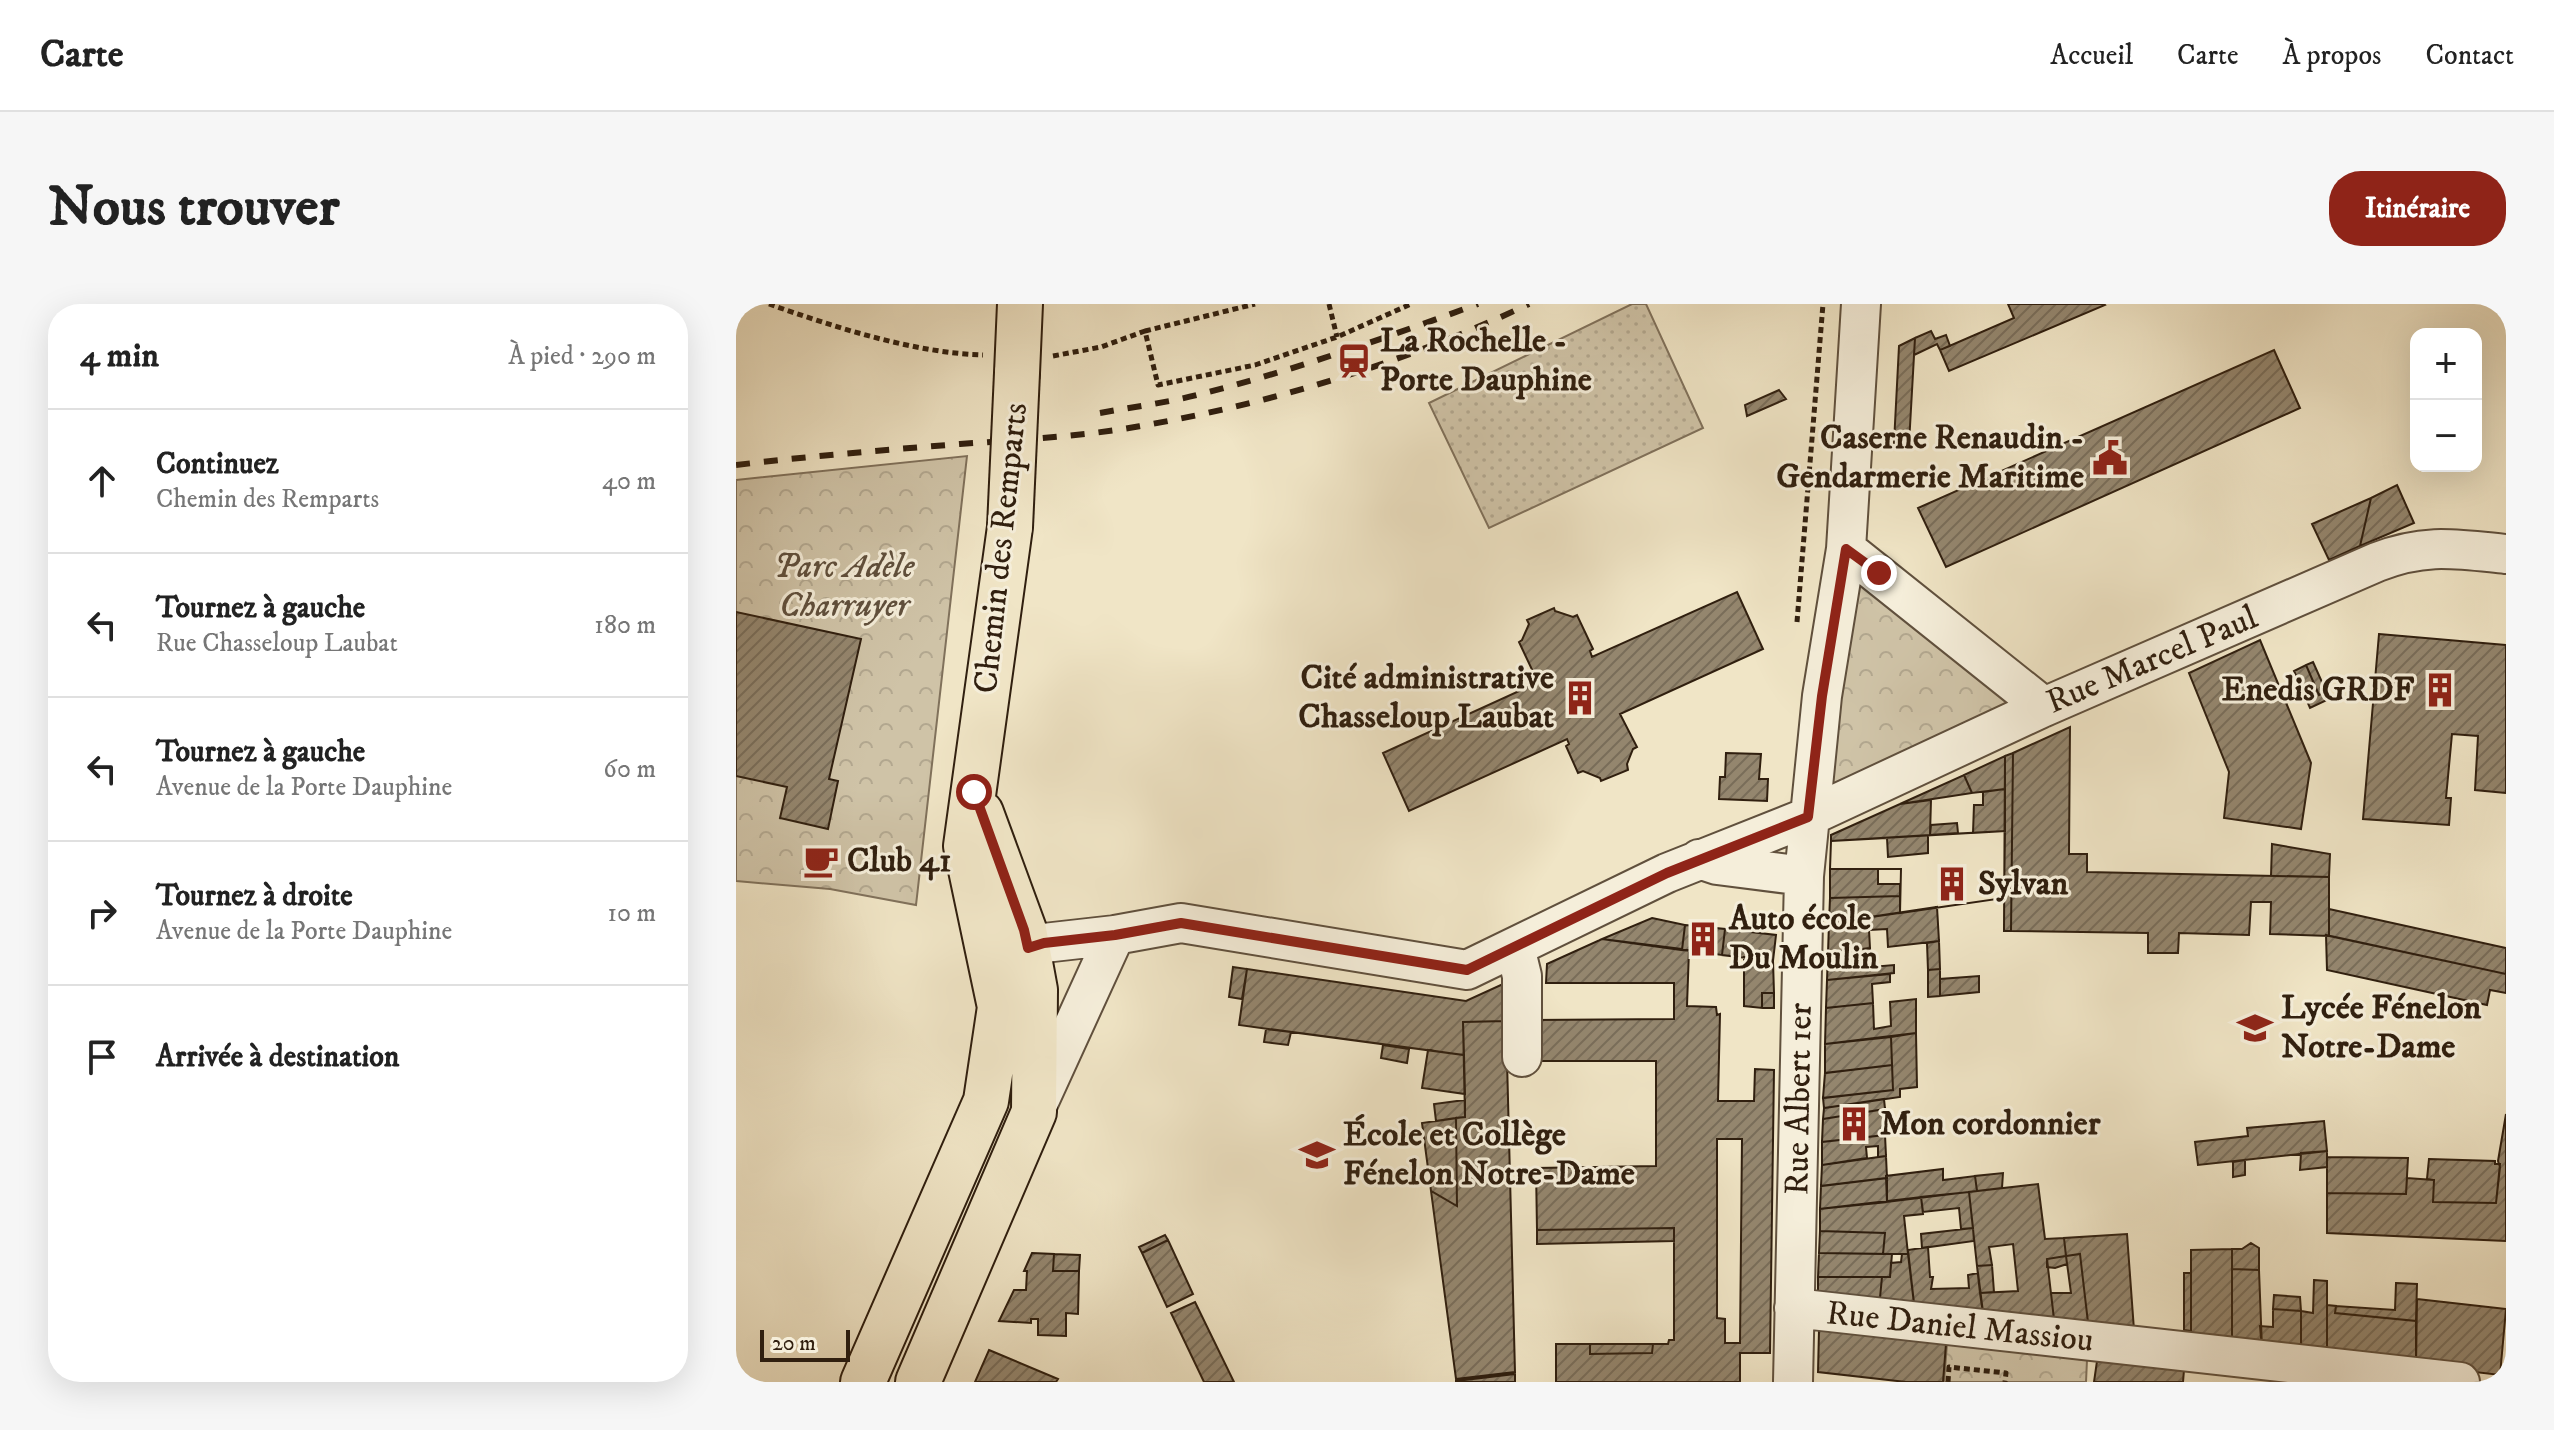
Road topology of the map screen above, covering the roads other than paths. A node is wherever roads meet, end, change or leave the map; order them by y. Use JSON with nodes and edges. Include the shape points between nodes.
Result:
{"nodes":[{"id":1,"x":1020,"y":304,"type":"edge"},
{"id":2,"x":1861,"y":304,"type":"edge"},
{"id":3,"x":1846,"y":549,"type":"junction"},
{"id":4,"x":2506,"y":554,"type":"edge"},
{"id":5,"x":2044,"y":707,"type":"junction"},
{"id":6,"x":1808,"y":817,"type":"junction"},
{"id":7,"x":1699,"y":859,"type":"junction"},
{"id":8,"x":1804,"y":876,"type":"junction"},
{"id":9,"x":1115,"y":935,"type":"junction"},
{"id":10,"x":1515,"y":947,"type":"junction"},
{"id":11,"x":1008,"y":952,"type":"junction"},
{"id":12,"x":1522,"y":1057,"type":"dead end"},
{"id":13,"x":1034,"y":1112,"type":"junction"},
{"id":14,"x":1794,"y":1308,"type":"junction"},
{"id":15,"x":863,"y":1382,"type":"edge"},
{"id":16,"x":918,"y":1382,"type":"edge"},
{"id":17,"x":1793,"y":1382,"type":"edge"},
{"id":18,"x":2460,"y":1382,"type":"edge"}],
"edges":[{"from":1,"to":11,"type":"main road","name":"Chemin des Remparts","bridge":true,"via":[[1010,527],[966,846]]},
{"from":2,"to":3,"type":"street","name":"Rue Albert 1er"},
{"from":3,"to":5,"type":"street"},
{"from":3,"to":6,"type":"street","name":"Rue Albert 1er"},
{"from":4,"to":5,"type":"street","name":"Rue Marcel Paul","via":[[2405,551]]},
{"from":5,"to":6,"type":"street","name":"Rue Marcel Paul"},
{"from":6,"to":7,"type":"street","name":"Rue Marcel Paul"},
{"from":6,"to":8,"type":"street","name":"Rue Albert 1er"},
{"from":7,"to":8,"type":"street"},
{"from":7,"to":10,"type":"street","name":"Rue Marcel Paul"},
{"from":8,"to":14,"type":"street","name":"Rue Albert 1er"},
{"from":9,"to":10,"type":"street","name":"Rue Marcel Paul","via":[[1181,923],[1467,970]]},
{"from":9,"to":11,"type":"street","name":"Rue Marcel Paul"},
{"from":9,"to":13,"type":"street","name":"Chemin des Remparts"},
{"from":10,"to":12,"type":"street","via":[[1522,976]]},
{"from":11,"to":13,"type":"main road","name":"Chemin des Remparts","via":[[1035,990]]},
{"from":11,"to":15,"type":"main road","name":"Chemin des Remparts","via":[[986,1101]]},
{"from":13,"to":16,"type":"main road","name":"Chemin des Remparts"},
{"from":14,"to":17,"type":"street","name":"Rue Albert 1er"},
{"from":14,"to":18,"type":"street","name":"Rue Daniel Massiou"}]}
